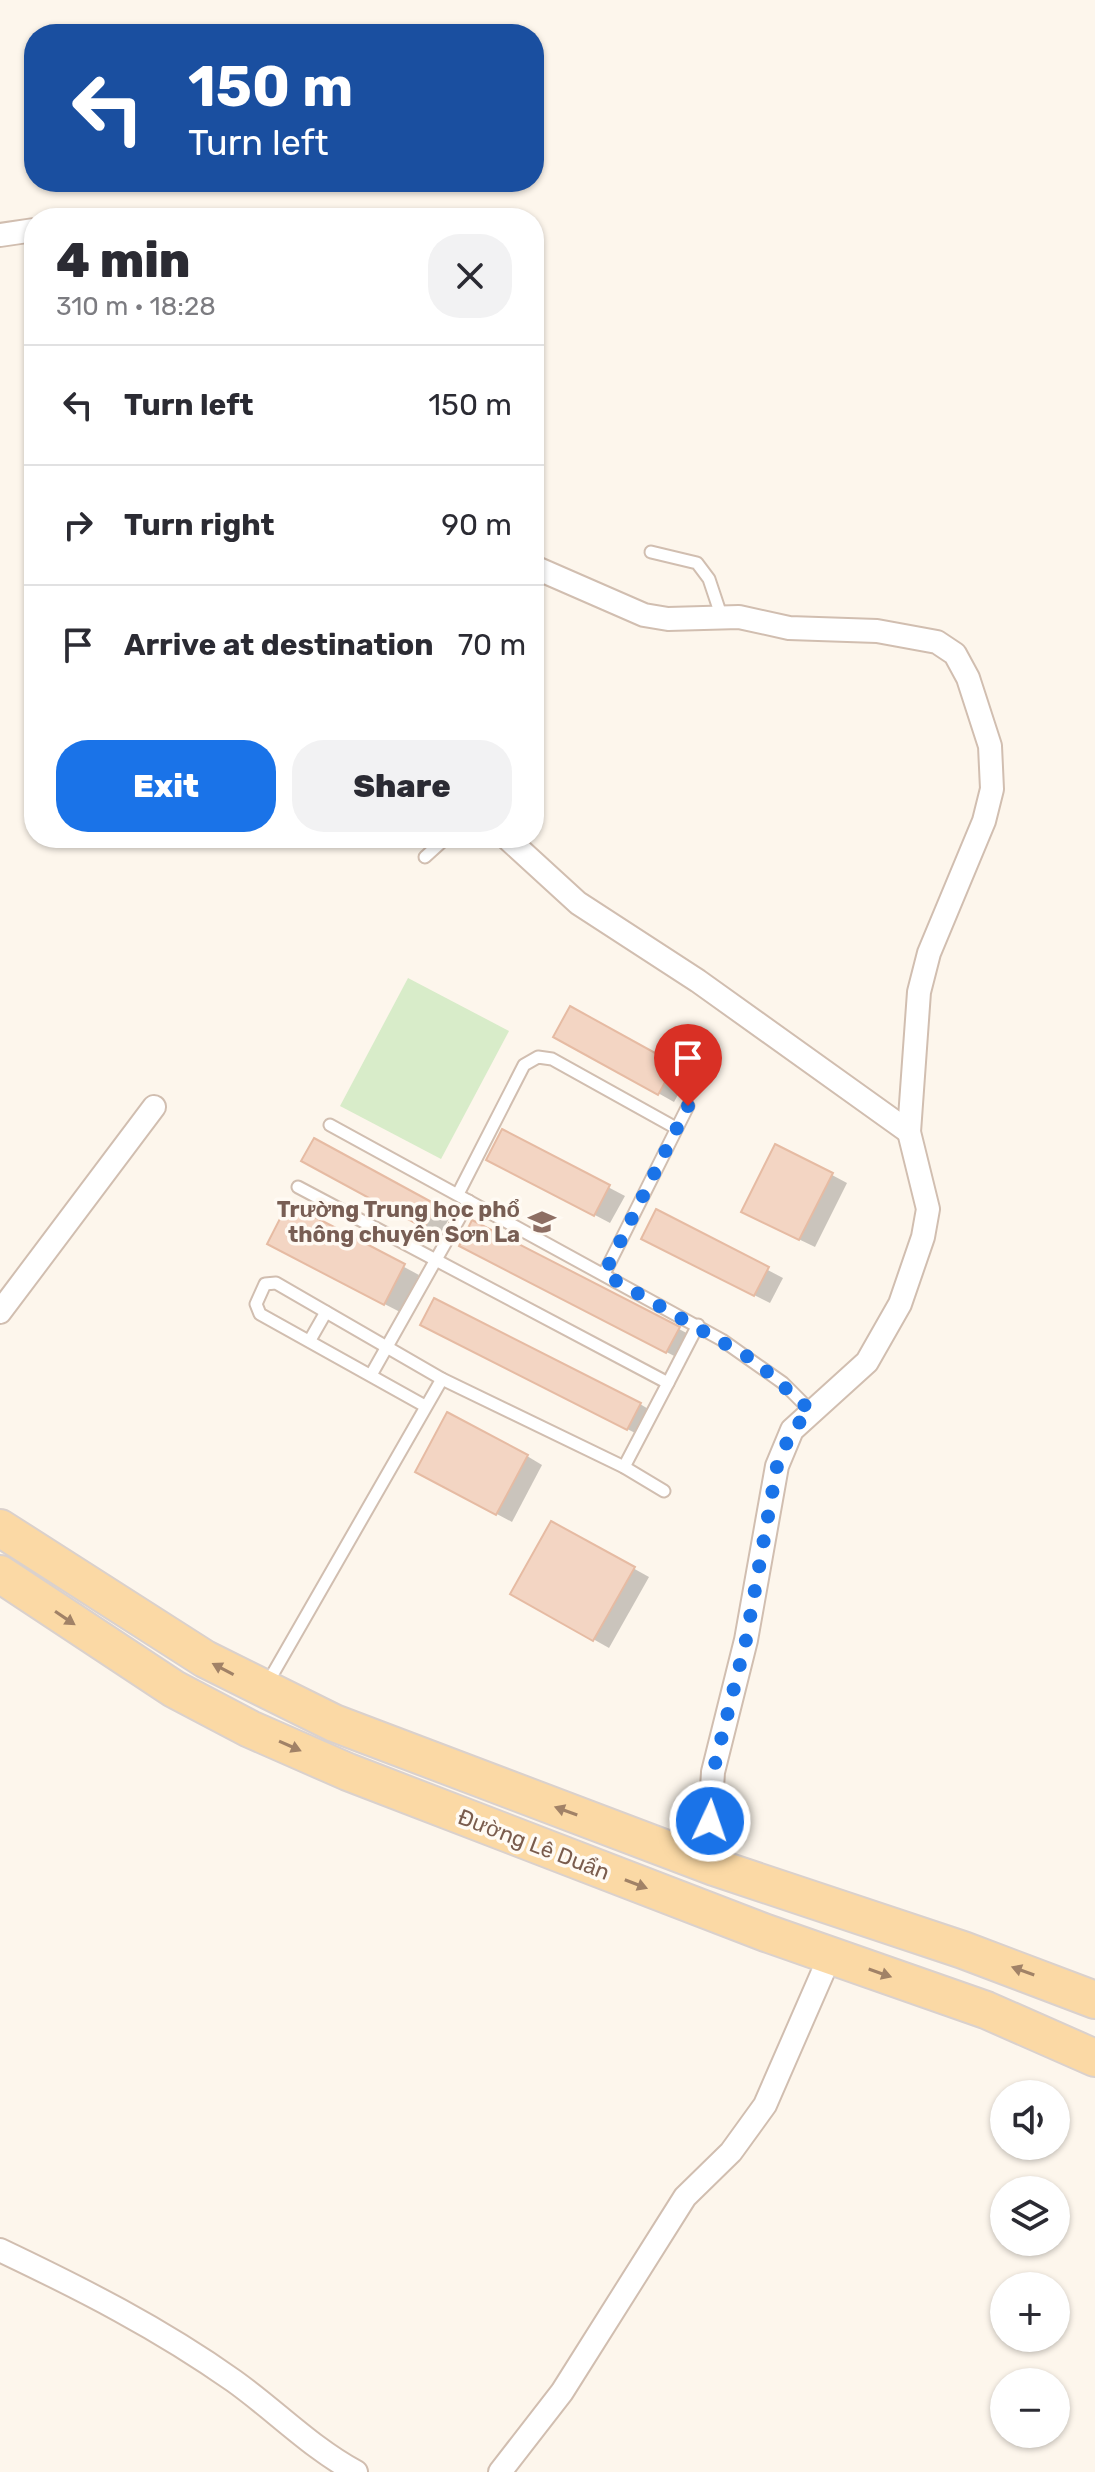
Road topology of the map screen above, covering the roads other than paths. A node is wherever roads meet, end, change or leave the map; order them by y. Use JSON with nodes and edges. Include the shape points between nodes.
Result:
{"nodes":[{"id":1,"x":24,"y":231,"type":"edge"},
{"id":2,"x":0,"y":235,"type":"edge"},
{"id":3,"x":651,"y":552,"type":"dead end"},
{"id":4,"x":544,"y":571,"type":"edge"},
{"id":5,"x":721,"y":615,"type":"junction"},
{"id":6,"x":435,"y":848,"type":"edge"},
{"id":7,"x":518,"y":848,"type":"edge"},
{"id":8,"x":425,"y":857,"type":"dead end"},
{"id":9,"x":688,"y":1106,"type":"dead end"},
{"id":10,"x":154,"y":1107,"type":"dead end"},
{"id":11,"x":330,"y":1125,"type":"dead end"},
{"id":12,"x":676,"y":1128,"type":"junction"},
{"id":13,"x":909,"y":1132,"type":"junction"},
{"id":14,"x":298,"y":1187,"type":"dead end"},
{"id":15,"x":458,"y":1194,"type":"junction"},
{"id":16,"x":469,"y":1201,"type":"junction"},
{"id":17,"x":439,"y":1260,"type":"junction"},
{"id":18,"x":604,"y":1274,"type":"junction"},
{"id":19,"x":0,"y":1312,"type":"edge"},
{"id":20,"x":326,"y":1312,"type":"junction"},
{"id":21,"x":698,"y":1325,"type":"junction"},
{"id":22,"x":310,"y":1340,"type":"junction"},
{"id":23,"x":387,"y":1347,"type":"junction"},
{"id":24,"x":371,"y":1375,"type":"junction"},
{"id":25,"x":442,"y":1379,"type":"junction"},
{"id":26,"x":668,"y":1383,"type":"junction"},
{"id":27,"x":425,"y":1406,"type":"junction"},
{"id":28,"x":811,"y":1411,"type":"junction"},
{"id":29,"x":624,"y":1467,"type":"junction"},
{"id":30,"x":664,"y":1491,"type":"dead end"},
{"id":31,"x":0,"y":1528,"type":"edge"},
{"id":32,"x":0,"y":1574,"type":"edge"},
{"id":33,"x":263,"y":1690,"type":"junction"},
{"id":34,"x":714,"y":1867,"type":"junction"},
{"id":35,"x":783,"y":1891,"type":"junction"},
{"id":36,"x":766,"y":1933,"type":"junction"},
{"id":37,"x":830,"y":1956,"type":"junction"},
{"id":38,"x":1095,"y":2000,"type":"edge"},
{"id":39,"x":1095,"y":2058,"type":"edge"},
{"id":40,"x":0,"y":2250,"type":"edge"},
{"id":41,"x":356,"y":2472,"type":"edge"},
{"id":42,"x":500,"y":2472,"type":"edge"}],
"edges":[{"from":1,"to":2,"type":"street"},
{"from":3,"to":5,"type":"lane","via":[[697,563],[709,579]]},
{"from":4,"to":5,"type":"street","via":[[644,615]]},
{"from":5,"to":13,"type":"street","via":[[789,628],[877,631],[937,642],[955,654],[980,706],[990,746],[992,789],[919,992]]},
{"from":6,"to":8,"type":"lane"},
{"from":7,"to":13,"type":"street","via":[[578,903],[698,981]]},
{"from":9,"to":12,"type":"lane"},
{"from":10,"to":19,"type":"street"},
{"from":11,"to":15,"type":"lane"},
{"from":12,"to":15,"type":"lane","via":[[552,1059],[538,1057],[524,1065]]},
{"from":12,"to":18,"type":"lane"},
{"from":13,"to":28,"type":"street","via":[[928,1209],[913,1270],[867,1362]]},
{"from":14,"to":17,"type":"lane"},
{"from":15,"to":16,"type":"lane"},
{"from":16,"to":17,"type":"lane"},
{"from":16,"to":18,"type":"lane"},
{"from":17,"to":23,"type":"lane"},
{"from":17,"to":26,"type":"lane"},
{"from":18,"to":21,"type":"lane"},
{"from":20,"to":22,"type":"lane"},
{"from":20,"to":22,"type":"lane","via":[[276,1283],[265,1284],[258,1311]]},
{"from":20,"to":23,"type":"lane"},
{"from":21,"to":26,"type":"lane"},
{"from":21,"to":28,"type":"lane","via":[[755,1361]]},
{"from":22,"to":24,"type":"lane"},
{"from":23,"to":24,"type":"lane"},
{"from":23,"to":25,"type":"lane"},
{"from":24,"to":27,"type":"lane"},
{"from":25,"to":27,"type":"lane"},
{"from":25,"to":29,"type":"lane"},
{"from":26,"to":29,"type":"lane"},
{"from":27,"to":33,"type":"lane"},
{"from":28,"to":34,"type":"street","via":[[792,1430],[777,1466],[743,1653],[713,1772]]},
{"from":29,"to":30,"type":"lane"},
{"from":33,"to":31,"type":"main road","name":"Đường Lê Duẩn","one_way":true,"via":[[146,1623]]},
{"from":32,"to":36,"type":"main road","name":"Đường Lê Duẩn","one_way":true,"via":[[174,1689],[250,1729]]},
{"from":34,"to":33,"type":"main road","name":"Đường Lê Duẩn","one_way":true,"via":[[405,1753]]},
{"from":34,"to":35,"type":"main road","name":"Đường Lê Duẩn"},
{"from":35,"to":36,"type":"main road"},
{"from":38,"to":35,"type":"main road","name":"Đường Lê Duẩn","one_way":true},
{"from":36,"to":37,"type":"main road","name":"Đường Lê Duẩn"},
{"from":37,"to":39,"type":"main road","name":"Đường Lê Duẩn","one_way":true,"via":[[986,2010]]},
{"from":37,"to":42,"type":"street","via":[[765,2105],[731,2152],[685,2197],[562,2392]]},
{"from":40,"to":41,"type":"street","via":[[146,2324]]}]}
